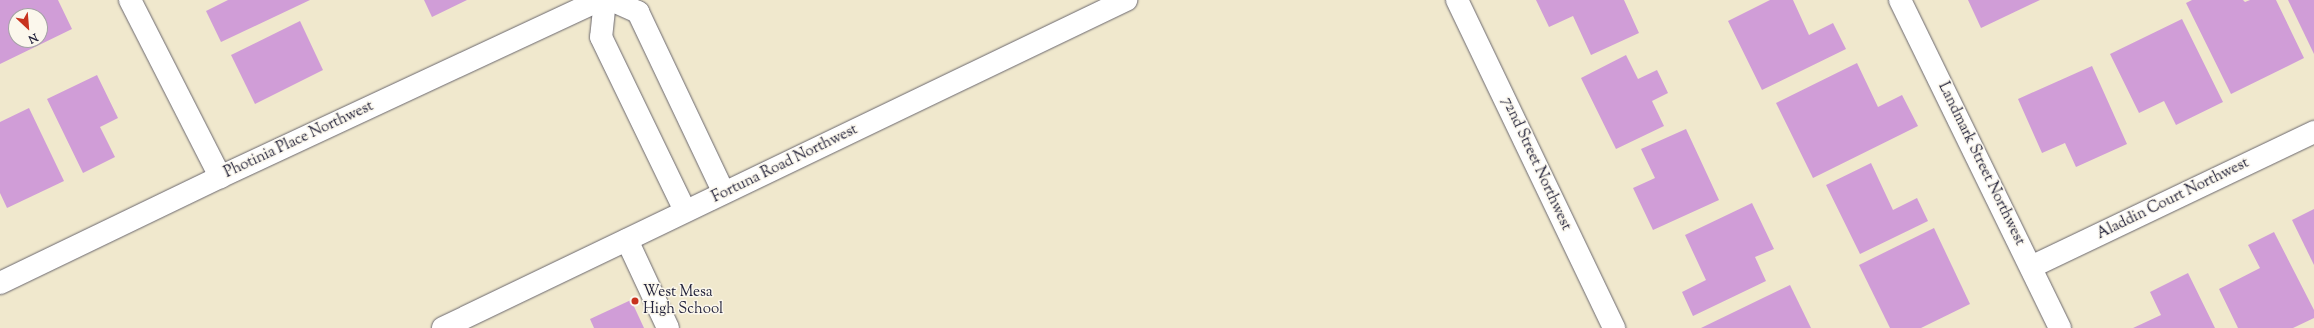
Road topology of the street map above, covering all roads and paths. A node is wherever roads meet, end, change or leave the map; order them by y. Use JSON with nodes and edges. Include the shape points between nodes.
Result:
{"nodes":[{"id":1,"x":130,"y":0,"type":"edge"},
{"id":2,"x":600,"y":0,"type":"edge"},
{"id":3,"x":605,"y":0,"type":"edge"},
{"id":4,"x":611,"y":0,"type":"edge"},
{"id":5,"x":1126,"y":0,"type":"edge"},
{"id":6,"x":1458,"y":0,"type":"edge"},
{"id":7,"x":1900,"y":0,"type":"edge"},
{"id":8,"x":2314,"y":132,"type":"edge"},
{"id":9,"x":220,"y":177,"type":"junction"},
{"id":10,"x":724,"y":193,"type":"junction"},
{"id":11,"x":685,"y":212,"type":"junction"},
{"id":12,"x":627,"y":240,"type":"junction"},
{"id":13,"x":2031,"y":267,"type":"junction"},
{"id":14,"x":0,"y":283,"type":"edge"},
{"id":15,"x":444,"y":328,"type":"edge"},
{"id":16,"x":668,"y":328,"type":"edge"},
{"id":17,"x":1614,"y":328,"type":"edge"},
{"id":18,"x":2060,"y":328,"type":"edge"}],
"edges":[{"from":1,"to":9,"type":"street"},
{"from":2,"to":9,"type":"street","name":"Photinia Place Northwest"},
{"from":3,"to":11,"type":"street","via":[[601,37]]},
{"from":4,"to":10,"type":"street","via":[[638,12]]},
{"from":5,"to":10,"type":"street","name":"Fortuna Road Northwest"},
{"from":6,"to":17,"type":"street","name":"72nd Street Northwest"},
{"from":7,"to":13,"type":"street","name":"Landmark Street Northwest"},
{"from":8,"to":13,"type":"street","name":"Aladdin Court Northwest"},
{"from":9,"to":14,"type":"street","name":"Photinia Place Northwest"},
{"from":10,"to":11,"type":"street","name":"Fortuna Road Northwest"},
{"from":11,"to":12,"type":"street","name":"Fortuna Road Northwest"},
{"from":12,"to":15,"type":"street","name":"Fortuna Road Northwest"},
{"from":12,"to":16,"type":"street"},
{"from":13,"to":18,"type":"street","name":"Landmark Street Northwest"}]}
